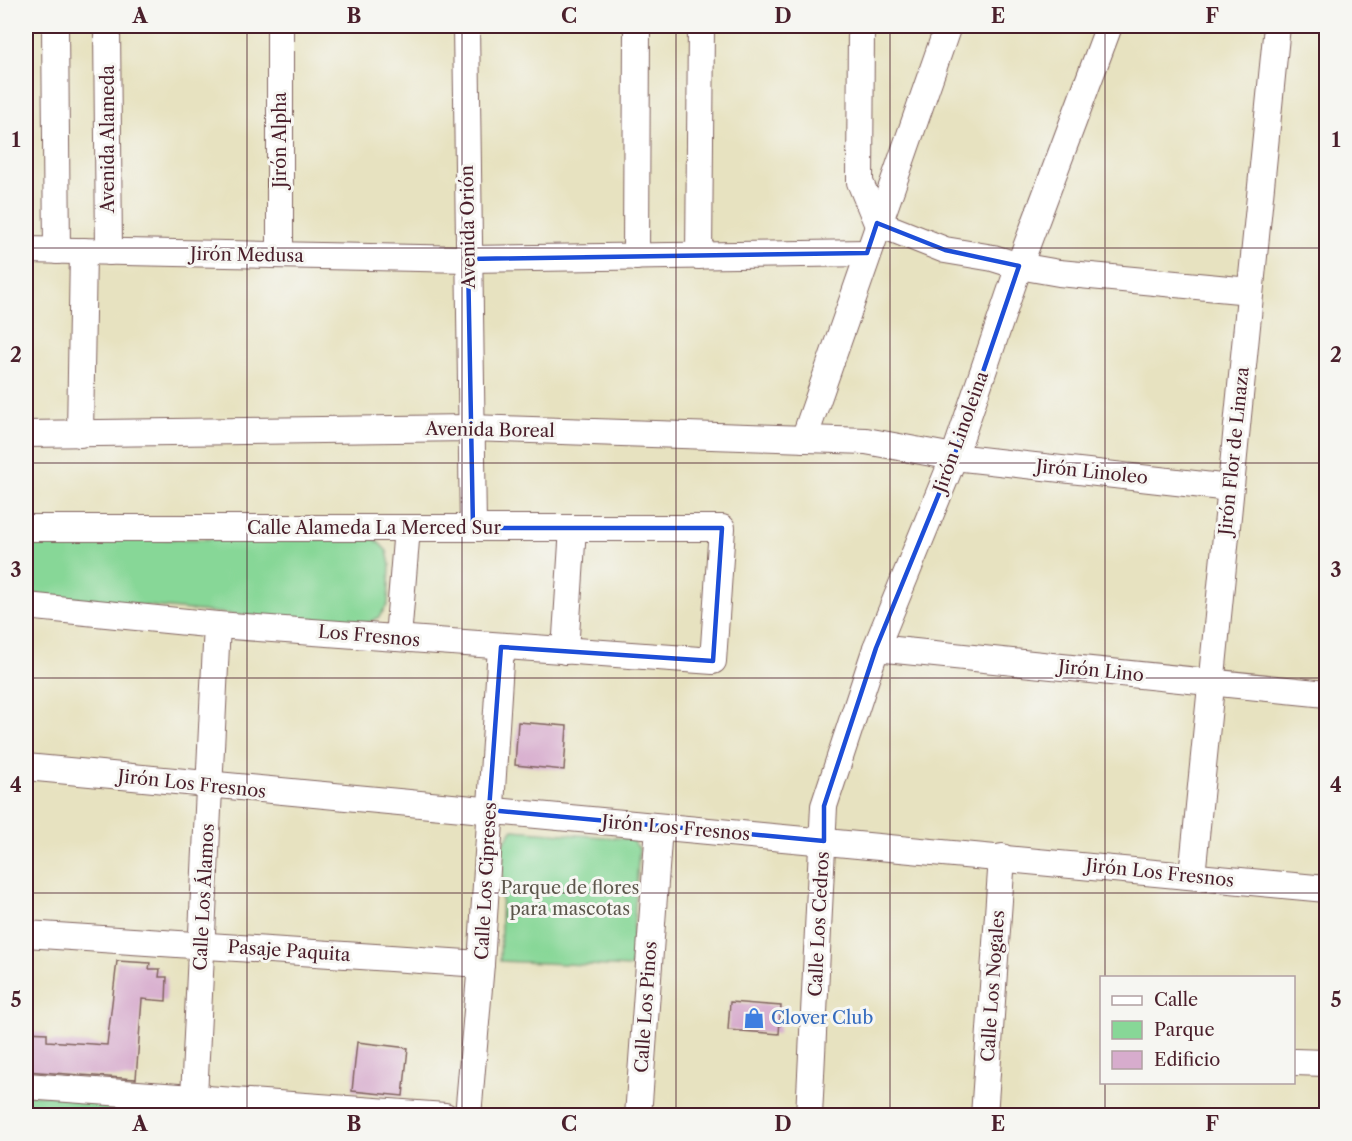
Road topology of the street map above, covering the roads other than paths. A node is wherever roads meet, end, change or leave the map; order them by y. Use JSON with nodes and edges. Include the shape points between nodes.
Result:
{"nodes":[{"id":1,"x":55,"y":26,"type":"edge"},
{"id":2,"x":107,"y":26,"type":"edge"},
{"id":3,"x":280,"y":26,"type":"edge"},
{"id":4,"x":466,"y":26,"type":"edge"},
{"id":5,"x":637,"y":26,"type":"edge"},
{"id":6,"x":701,"y":26,"type":"edge"},
{"id":7,"x":861,"y":26,"type":"edge"},
{"id":8,"x":948,"y":26,"type":"edge"},
{"id":9,"x":1109,"y":26,"type":"edge"},
{"id":10,"x":1277,"y":26,"type":"edge"},
{"id":11,"x":877,"y":223,"type":"junction"},
{"id":12,"x":26,"y":250,"type":"edge"},
{"id":13,"x":57,"y":251,"type":"junction"},
{"id":14,"x":83,"y":251,"type":"junction"},
{"id":15,"x":109,"y":252,"type":"junction"},
{"id":16,"x":867,"y":253,"type":"junction"},
{"id":17,"x":280,"y":255,"type":"junction"},
{"id":18,"x":699,"y":256,"type":"junction"},
{"id":19,"x":636,"y":257,"type":"junction"},
{"id":20,"x":468,"y":259,"type":"junction"},
{"id":21,"x":1019,"y":266,"type":"junction"},
{"id":22,"x":1250,"y":291,"type":"junction"},
{"id":23,"x":470,"y":428,"type":"junction"},
{"id":24,"x":26,"y":434,"type":"edge"},
{"id":25,"x":80,"y":435,"type":"junction"},
{"id":26,"x":804,"y":439,"type":"junction"},
{"id":27,"x":954,"y":457,"type":"junction"},
{"id":28,"x":1230,"y":488,"type":"junction"},
{"id":29,"x":26,"y":528,"type":"edge"},
{"id":30,"x":407,"y":528,"type":"junction"},
{"id":31,"x":473,"y":528,"type":"junction"},
{"id":32,"x":573,"y":528,"type":"junction"},
{"id":33,"x":26,"y":606,"type":"edge"},
{"id":34,"x":217,"y":625,"type":"junction"},
{"id":35,"x":398,"y":638,"type":"junction"},
{"id":36,"x":501,"y":647,"type":"junction"},
{"id":37,"x":876,"y":648,"type":"junction"},
{"id":38,"x":565,"y":651,"type":"junction"},
{"id":39,"x":713,"y":661,"type":"joint"},
{"id":40,"x":1211,"y":682,"type":"junction"},
{"id":41,"x":1326,"y":694,"type":"edge"},
{"id":42,"x":26,"y":767,"type":"edge"},
{"id":43,"x":209,"y":786,"type":"junction"},
{"id":44,"x":489,"y":810,"type":"junction"},
{"id":45,"x":659,"y":827,"type":"junction"},
{"id":46,"x":824,"y":841,"type":"junction"},
{"id":47,"x":1002,"y":857,"type":"junction"},
{"id":48,"x":1192,"y":876,"type":"junction"},
{"id":49,"x":1326,"y":889,"type":"edge"},
{"id":50,"x":26,"y":934,"type":"edge"},
{"id":51,"x":201,"y":945,"type":"junction"},
{"id":52,"x":481,"y":964,"type":"junction"},
{"id":53,"x":1295,"y":1062,"type":"edge"},
{"id":54,"x":1326,"y":1063,"type":"edge"},
{"id":55,"x":26,"y":1086,"type":"edge"},
{"id":56,"x":194,"y":1096,"type":"junction"},
{"id":57,"x":445,"y":1116,"type":"edge"},
{"id":58,"x":468,"y":1116,"type":"edge"},
{"id":59,"x":638,"y":1116,"type":"edge"},
{"id":60,"x":808,"y":1116,"type":"edge"},
{"id":61,"x":984,"y":1116,"type":"edge"}],
"edges":[{"from":1,"to":13,"type":"street"},
{"from":2,"to":15,"type":"street","name":"Avenida Alameda"},
{"from":3,"to":17,"type":"street","name":"Jirón Alpha"},
{"from":4,"to":20,"type":"street","name":"Avenida Orión"},
{"from":5,"to":19,"type":"street"},
{"from":6,"to":18,"type":"street"},
{"from":7,"to":11,"type":"street","via":[[860,182]]},
{"from":8,"to":11,"type":"street"},
{"from":9,"to":21,"type":"street","name":"Jirón Linoleina"},
{"from":10,"to":22,"type":"street","name":"Jirón Flor de Linaza"},
{"from":11,"to":16,"type":"street"},
{"from":11,"to":21,"type":"street","via":[[945,250]]},
{"from":12,"to":13,"type":"street","name":"Jirón Medusa"},
{"from":13,"to":14,"type":"street","name":"Jirón Medusa"},
{"from":14,"to":15,"type":"street","name":"Jirón Medusa"},
{"from":14,"to":25,"type":"street"},
{"from":15,"to":17,"type":"street","name":"Jirón Medusa"},
{"from":16,"to":18,"type":"street","name":"Jirón Medusa"},
{"from":16,"to":26,"type":"street"},
{"from":17,"to":20,"type":"street","name":"Jirón Medusa"},
{"from":18,"to":19,"type":"street","name":"Jirón Medusa"},
{"from":19,"to":20,"type":"street","name":"Jirón Medusa"},
{"from":20,"to":23,"type":"street","name":"Avenida Orión"},
{"from":21,"to":22,"type":"street"},
{"from":21,"to":27,"type":"street","name":"Jirón Linoleina"},
{"from":22,"to":28,"type":"street","name":"Jirón Flor de Linaza"},
{"from":23,"to":25,"type":"street","name":"Avenida Boreal"},
{"from":23,"to":26,"type":"street","name":"Avenida Boreal"},
{"from":23,"to":31,"type":"street","name":"Avenida Orión"},
{"from":24,"to":25,"type":"street","name":"Avenida Boreal"},
{"from":26,"to":27,"type":"street","name":"Avenida Boreal","via":[[866,441]]},
{"from":27,"to":28,"type":"street","name":"Jirón Linoleo"},
{"from":27,"to":37,"type":"street","name":"Jirón Linoleina"},
{"from":28,"to":40,"type":"street","name":"Jirón Flor de Linaza"},
{"from":29,"to":30,"type":"street","name":"Calle Alameda La Merced Sur"},
{"from":30,"to":31,"type":"street","name":"Calle Alameda La Merced Sur"},
{"from":30,"to":35,"type":"street"},
{"from":31,"to":32,"type":"street","name":"Calle Alameda La Merced Sur"},
{"from":32,"to":38,"type":"street"},
{"from":32,"to":39,"type":"street","name":"Calle Alameda La Merced Sur","via":[[722,528]]},
{"from":33,"to":34,"type":"street","name":"Los Fresnos"},
{"from":34,"to":35,"type":"street","name":"Los Fresnos"},
{"from":34,"to":43,"type":"street","name":"Calle Los Álamos"},
{"from":35,"to":36,"type":"street","name":"Los Fresnos"},
{"from":36,"to":38,"type":"street","name":"Los Fresnos"},
{"from":36,"to":44,"type":"street","name":"Calle Los Cipreses"},
{"from":37,"to":40,"type":"street","name":"Jirón Lino"},
{"from":37,"to":46,"type":"street","name":"Jirón Linoleina","via":[[824,806]]},
{"from":38,"to":39,"type":"street","name":"Los Fresnos"},
{"from":40,"to":41,"type":"street","name":"Jirón Lino"},
{"from":40,"to":48,"type":"street","name":"Jirón Flor de Linaza"},
{"from":42,"to":43,"type":"street","name":"Jirón Los Fresnos"},
{"from":43,"to":44,"type":"street","name":"Jirón Los Fresnos"},
{"from":43,"to":51,"type":"street","name":"Calle Los Álamos"},
{"from":44,"to":45,"type":"street","name":"Jirón Los Fresnos"},
{"from":44,"to":52,"type":"street","name":"Calle Los Cipreses"},
{"from":45,"to":46,"type":"street","name":"Jirón Los Fresnos"},
{"from":45,"to":59,"type":"street","name":"Calle Los Pinos"},
{"from":46,"to":47,"type":"street","name":"Jirón Los Fresnos"},
{"from":46,"to":60,"type":"street","name":"Calle Los Cedros"},
{"from":47,"to":48,"type":"street","name":"Jirón Los Fresnos"},
{"from":47,"to":61,"type":"street","name":"Calle Los Nogales"},
{"from":48,"to":49,"type":"street","name":"Jirón Los Fresnos"},
{"from":50,"to":51,"type":"street","name":"Pasaje Paquita"},
{"from":51,"to":52,"type":"street","name":"Pasaje Paquita"},
{"from":51,"to":56,"type":"street","name":"Calle Los Álamos"},
{"from":52,"to":58,"type":"street","name":"Calle Los Cipreses"},
{"from":53,"to":54,"type":"street"},
{"from":55,"to":56,"type":"street"},
{"from":56,"to":57,"type":"street"}]}
